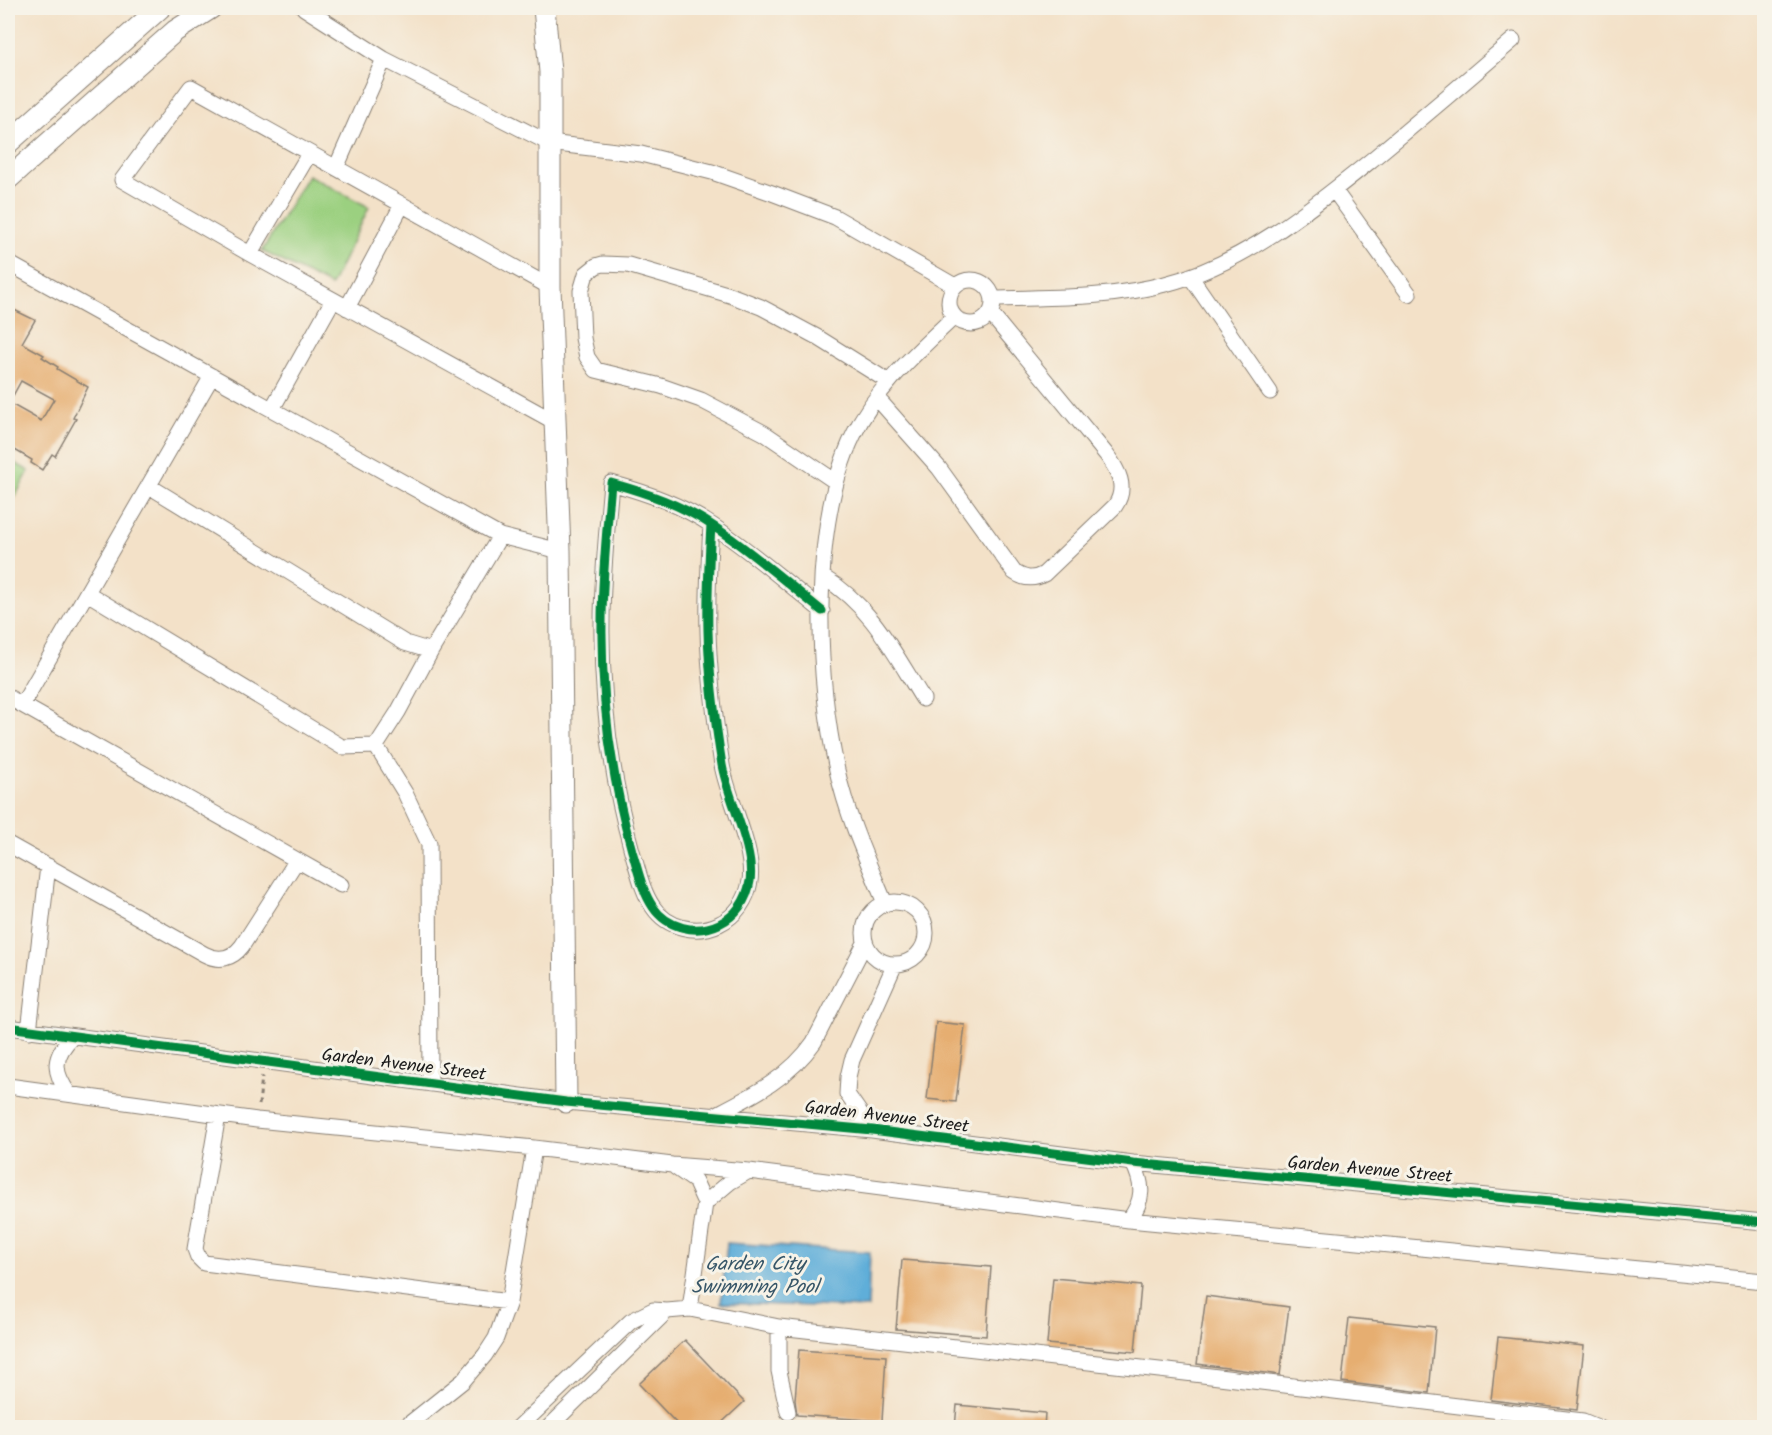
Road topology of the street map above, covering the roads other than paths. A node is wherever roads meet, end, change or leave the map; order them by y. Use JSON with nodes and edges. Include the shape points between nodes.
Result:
{"nodes":[{"id":1,"x":211,"y":8,"type":"edge"},
{"id":2,"x":304,"y":8,"type":"edge"},
{"id":3,"x":544,"y":8,"type":"edge"},
{"id":4,"x":155,"y":9,"type":"edge"},
{"id":5,"x":1513,"y":40,"type":"dead end"},
{"id":6,"x":384,"y":58,"type":"junction"},
{"id":7,"x":8,"y":143,"type":"edge"},
{"id":8,"x":549,"y":143,"type":"junction"},
{"id":9,"x":309,"y":154,"type":"junction"},
{"id":10,"x":336,"y":168,"type":"junction"},
{"id":11,"x":8,"y":179,"type":"edge"},
{"id":12,"x":1334,"y":190,"type":"junction"},
{"id":13,"x":402,"y":205,"type":"junction"},
{"id":14,"x":250,"y":254,"type":"junction"},
{"id":15,"x":8,"y":263,"type":"edge"},
{"id":16,"x":1190,"y":276,"type":"junction"},
{"id":17,"x":955,"y":286,"type":"junction"},
{"id":18,"x":550,"y":287,"type":"junction"},
{"id":19,"x":1409,"y":294,"type":"dead end"},
{"id":20,"x":333,"y":300,"type":"junction"},
{"id":21,"x":992,"y":306,"type":"junction"},
{"id":22,"x":347,"y":308,"type":"junction"},
{"id":23,"x":954,"y":317,"type":"junction"},
{"id":24,"x":212,"y":376,"type":"junction"},
{"id":25,"x":889,"y":382,"type":"junction"},
{"id":26,"x":1270,"y":392,"type":"dead end"},
{"id":27,"x":877,"y":398,"type":"junction"},
{"id":28,"x":272,"y":409,"type":"junction"},
{"id":29,"x":555,"y":422,"type":"junction"},
{"id":30,"x":836,"y":482,"type":"junction"},
{"id":31,"x":149,"y":486,"type":"junction"},
{"id":32,"x":711,"y":525,"type":"junction"},
{"id":33,"x":500,"y":536,"type":"junction"},
{"id":34,"x":560,"y":551,"type":"junction"},
{"id":35,"x":823,"y":577,"type":"junction"},
{"id":36,"x":87,"y":593,"type":"junction"},
{"id":37,"x":822,"y":611,"type":"junction"},
{"id":38,"x":431,"y":651,"type":"junction"},
{"id":39,"x":8,"y":697,"type":"edge"},
{"id":40,"x":923,"y":699,"type":"dead end"},
{"id":41,"x":22,"y":705,"type":"junction"},
{"id":42,"x":376,"y":746,"type":"junction"},
{"id":43,"x":8,"y":844,"type":"edge"},
{"id":44,"x":297,"y":860,"type":"junction"},
{"id":45,"x":48,"y":866,"type":"junction"},
{"id":46,"x":341,"y":885,"type":"dead end"},
{"id":47,"x":885,"y":903,"type":"junction"},
{"id":48,"x":865,"y":943,"type":"junction"},
{"id":49,"x":895,"y":964,"type":"junction"},
{"id":50,"x":8,"y":1027,"type":"edge"},
{"id":51,"x":29,"y":1031,"type":"junction"},
{"id":52,"x":73,"y":1036,"type":"junction"},
{"id":53,"x":430,"y":1084,"type":"junction"},
{"id":54,"x":8,"y":1086,"type":"edge"},
{"id":55,"x":69,"y":1094,"type":"junction"},
{"id":56,"x":566,"y":1102,"type":"junction"},
{"id":57,"x":716,"y":1114,"type":"junction"},
{"id":58,"x":218,"y":1115,"type":"junction"},
{"id":59,"x":873,"y":1130,"type":"junction"},
{"id":60,"x":534,"y":1148,"type":"junction"},
{"id":61,"x":1133,"y":1163,"type":"junction"},
{"id":62,"x":672,"y":1165,"type":"junction"},
{"id":63,"x":749,"y":1171,"type":"junction"},
{"id":64,"x":705,"y":1203,"type":"junction"},
{"id":65,"x":1129,"y":1220,"type":"junction"},
{"id":66,"x":1764,"y":1222,"type":"edge"},
{"id":67,"x":1764,"y":1281,"type":"edge"},
{"id":68,"x":509,"y":1302,"type":"junction"},
{"id":69,"x":690,"y":1309,"type":"junction"},
{"id":70,"x":667,"y":1311,"type":"junction"},
{"id":71,"x":779,"y":1327,"type":"junction"},
{"id":72,"x":788,"y":1412,"type":"dead end"},
{"id":73,"x":404,"y":1428,"type":"edge"},
{"id":74,"x":518,"y":1428,"type":"edge"},
{"id":75,"x":548,"y":1428,"type":"edge"},
{"id":76,"x":1600,"y":1428,"type":"edge"}],
"edges":[{"from":1,"to":11,"type":"street","via":[[175,31]]},
{"from":2,"to":6,"type":"street"},
{"from":3,"to":8,"type":"street","via":[[550,72]]},
{"from":4,"to":7,"type":"street"},
{"from":5,"to":12,"type":"street","via":[[1436,109]]},
{"from":6,"to":8,"type":"street"},
{"from":6,"to":10,"type":"street"},
{"from":8,"to":17,"type":"street","via":[[641,154],[712,172],[772,193],[835,217]]},
{"from":8,"to":18,"type":"street"},
{"from":9,"to":10,"type":"street"},
{"from":9,"to":14,"type":"street"},
{"from":9,"to":14,"type":"street","via":[[191,87],[122,180]]},
{"from":10,"to":13,"type":"street"},
{"from":12,"to":16,"type":"street","via":[[1282,228]]},
{"from":12,"to":19,"type":"street"},
{"from":13,"to":18,"type":"street"},
{"from":13,"to":22,"type":"street"},
{"from":14,"to":20,"type":"street"},
{"from":15,"to":24,"type":"street"},
{"from":16,"to":21,"type":"street","via":[[1117,294]]},
{"from":16,"to":26,"type":"street"},
{"from":17,"to":21,"type":"street","via":[[963,280],[978,280],[990,290]]},
{"from":17,"to":23,"type":"street","via":[[948,303]]},
{"from":18,"to":29,"type":"street"},
{"from":20,"to":22,"type":"street"},
{"from":20,"to":28,"type":"street"},
{"from":21,"to":23,"type":"street","via":[[987,318],[974,324]]},
{"from":21,"to":27,"type":"street","via":[[1119,475],[1121,492],[1115,506],[1044,574],[1025,578],[1014,572],[939,468]]},
{"from":22,"to":29,"type":"street"},
{"from":23,"to":25,"type":"street"},
{"from":24,"to":28,"type":"street"},
{"from":24,"to":31,"type":"street"},
{"from":25,"to":27,"type":"street"},
{"from":25,"to":30,"type":"street","via":[[809,332],[730,295],[628,265],[603,264],[586,274],[581,291],[583,338],[586,357],[596,370],[662,386],[718,408],[764,433]]},
{"from":27,"to":30,"type":"street","via":[[854,433]]},
{"from":28,"to":33,"type":"street"},
{"from":29,"to":34,"type":"street"},
{"from":30,"to":35,"type":"street"},
{"from":31,"to":36,"type":"street"},
{"from":31,"to":38,"type":"street","via":[[405,643]]},
{"from":32,"to":32,"type":"street","via":[[708,631],[713,696],[722,767],[751,872],[747,893],[736,912],[717,925],[695,930],[666,921],[645,893],[610,756],[602,622],[611,483],[654,496]]},
{"from":32,"to":37,"type":"street"},
{"from":33,"to":34,"type":"street"},
{"from":33,"to":38,"type":"street"},
{"from":34,"to":56,"type":"street"},
{"from":35,"to":37,"type":"street"},
{"from":35,"to":40,"type":"street","via":[[860,604]]},
{"from":36,"to":41,"type":"street"},
{"from":36,"to":42,"type":"street","via":[[342,747]]},
{"from":37,"to":47,"type":"street","via":[[822,671],[837,771]]},
{"from":38,"to":42,"type":"street"},
{"from":39,"to":41,"type":"street"},
{"from":41,"to":44,"type":"street"},
{"from":42,"to":53,"type":"street","via":[[405,793],[429,844]]},
{"from":43,"to":45,"type":"street"},
{"from":44,"to":45,"type":"street","via":[[242,946],[232,956],[218,959]]},
{"from":44,"to":46,"type":"street"},
{"from":45,"to":51,"type":"street"},
{"from":47,"to":48,"type":"street","via":[[869,915]]},
{"from":47,"to":49,"type":"street","via":[[915,909],[926,928],[922,949],[906,963]]},
{"from":48,"to":49,"type":"street","via":[[876,959]]},
{"from":48,"to":57,"type":"street","via":[[806,1053],[777,1080]]},
{"from":49,"to":59,"type":"street","via":[[848,1077],[848,1094]]},
{"from":50,"to":51,"type":"street","name":"Garden Avenue Street"},
{"from":51,"to":52,"type":"street","name":"Garden Avenue Street"},
{"from":52,"to":53,"type":"street","name":"Garden Avenue Street"},
{"from":52,"to":55,"type":"street","via":[[61,1048],[56,1064],[59,1080]]},
{"from":53,"to":56,"type":"street","name":"Garden Avenue Street"},
{"from":54,"to":55,"type":"street"},
{"from":55,"to":58,"type":"street"},
{"from":56,"to":57,"type":"street","name":"Garden Avenue Street"},
{"from":57,"to":59,"type":"street","name":"Garden Avenue Street"},
{"from":58,"to":60,"type":"street"},
{"from":58,"to":68,"type":"street","via":[[195,1250],[204,1263]]},
{"from":59,"to":61,"type":"street","name":"Garden Avenue Street"},
{"from":60,"to":62,"type":"street"},
{"from":60,"to":68,"type":"street"},
{"from":61,"to":65,"type":"street","via":[[1140,1177],[1141,1195]]},
{"from":61,"to":66,"type":"street","name":"Garden Avenue Street"},
{"from":62,"to":63,"type":"street"},
{"from":62,"to":64,"type":"street","via":[[695,1181]]},
{"from":63,"to":64,"type":"street"},
{"from":63,"to":65,"type":"street"},
{"from":64,"to":69,"type":"street"},
{"from":65,"to":67,"type":"street"},
{"from":68,"to":73,"type":"street","via":[[496,1338],[475,1369]]},
{"from":69,"to":70,"type":"street"},
{"from":69,"to":71,"type":"street"},
{"from":70,"to":74,"type":"street","via":[[653,1310],[632,1320]]},
{"from":70,"to":75,"type":"street"},
{"from":71,"to":72,"type":"street","via":[[779,1371]]},
{"from":71,"to":76,"type":"street","via":[[1583,1421]]}]}
